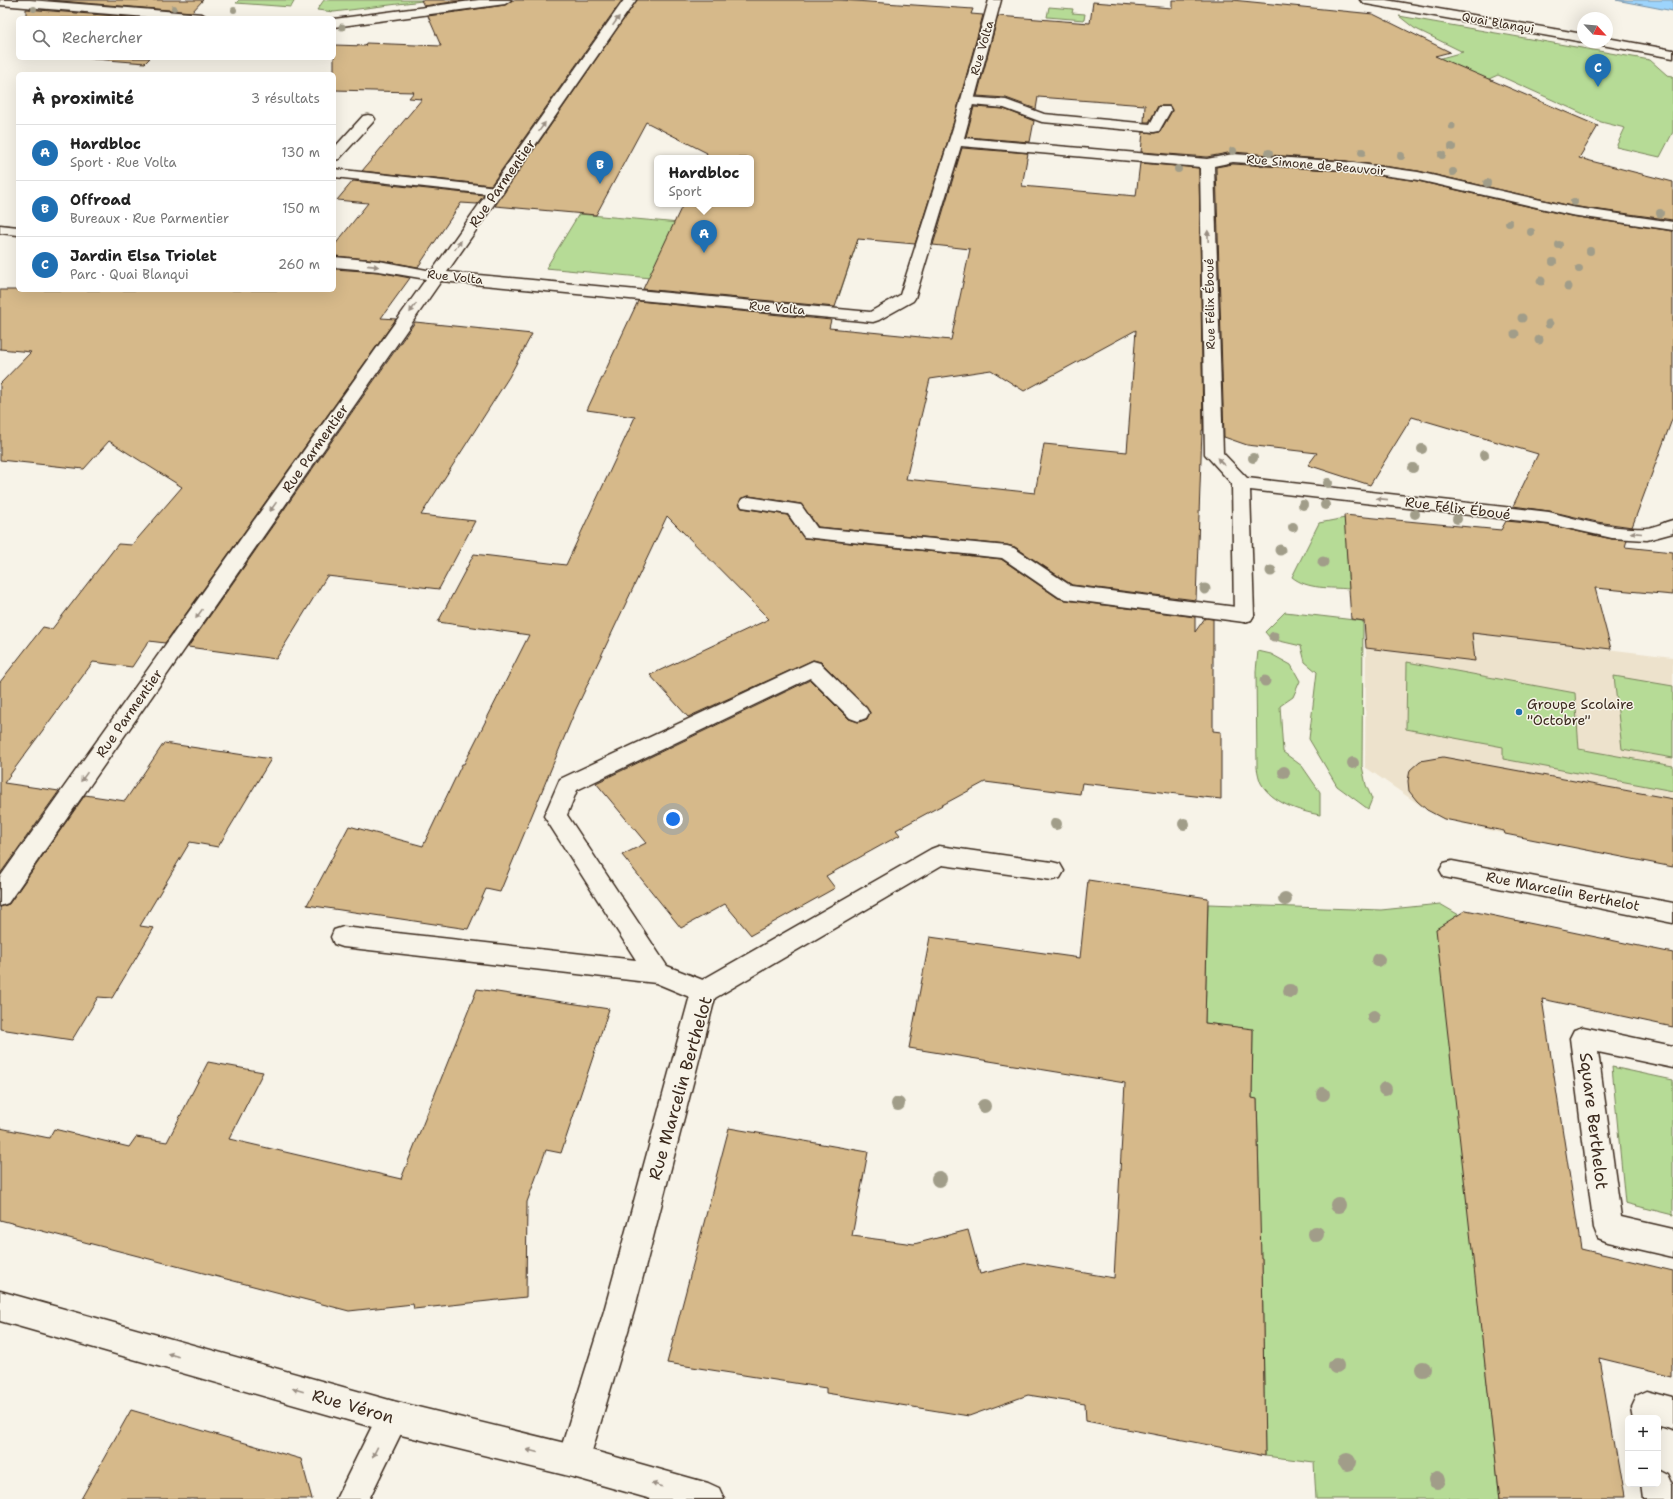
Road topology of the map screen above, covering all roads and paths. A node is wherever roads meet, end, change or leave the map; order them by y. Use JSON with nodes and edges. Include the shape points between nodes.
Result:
{"nodes":[{"id":1,"x":505,"y":0,"type":"edge"},
{"id":2,"x":630,"y":0,"type":"edge"},
{"id":3,"x":995,"y":0,"type":"edge"},
{"id":4,"x":1366,"y":0,"type":"edge"},
{"id":5,"x":1412,"y":0,"type":"edge"},
{"id":6,"x":0,"y":1,"type":"edge"},
{"id":7,"x":178,"y":16,"type":"edge"},
{"id":8,"x":336,"y":23,"type":"edge"},
{"id":9,"x":1577,"y":29,"type":"edge"},
{"id":10,"x":1613,"y":35,"type":"edge"},
{"id":11,"x":1577,"y":37,"type":"edge"},
{"id":12,"x":1613,"y":43,"type":"edge"},
{"id":13,"x":1673,"y":46,"type":"edge"},
{"id":14,"x":1673,"y":54,"type":"edge"},
{"id":15,"x":967,"y":102,"type":"junction"},
{"id":16,"x":1164,"y":110,"type":"dead end"},
{"id":17,"x":368,"y":119,"type":"dead end"},
{"id":18,"x":956,"y":141,"type":"junction"},
{"id":19,"x":336,"y":154,"type":"edge"},
{"id":20,"x":1207,"y":163,"type":"junction"},
{"id":21,"x":336,"y":173,"type":"edge"},
{"id":22,"x":497,"y":191,"type":"junction"},
{"id":23,"x":1673,"y":226,"type":"edge"},
{"id":24,"x":0,"y":229,"type":"edge"},
{"id":25,"x":16,"y":231,"type":"edge"},
{"id":26,"x":336,"y":262,"type":"edge"},
{"id":27,"x":436,"y":276,"type":"junction"},
{"id":28,"x":1241,"y":483,"type":"junction"},
{"id":29,"x":749,"y":503,"type":"dead end"},
{"id":30,"x":1673,"y":526,"type":"edge"},
{"id":31,"x":858,"y":713,"type":"dead end"},
{"id":32,"x":1452,"y":870,"type":"dead end"},
{"id":33,"x":1052,"y":871,"type":"dead end"},
{"id":34,"x":0,"y":896,"type":"edge"},
{"id":35,"x":1673,"y":913,"type":"edge"},
{"id":36,"x":343,"y":937,"type":"dead end"},
{"id":37,"x":658,"y":973,"type":"junction"},
{"id":38,"x":704,"y":992,"type":"junction"},
{"id":39,"x":1673,"y":1057,"type":"edge"},
{"id":40,"x":1673,"y":1244,"type":"edge"},
{"id":41,"x":0,"y":1306,"type":"edge"},
{"id":42,"x":1673,"y":1414,"type":"edge"},
{"id":43,"x":1648,"y":1415,"type":"edge"},
{"id":44,"x":393,"y":1418,"type":"junction"},
{"id":45,"x":573,"y":1461,"type":"junction"},
{"id":46,"x":1657,"y":1487,"type":"edge"},
{"id":47,"x":352,"y":1499,"type":"edge"},
{"id":48,"x":708,"y":1499,"type":"edge"},
{"id":49,"x":1659,"y":1499,"type":"edge"}],
"edges":[{"from":1,"to":8,"type":"street"},
{"from":22,"to":2,"type":"street","name":"Rue Parmentier","one_way":true},
{"from":3,"to":15,"type":"street","name":"Rue Volta"},
{"from":4,"to":11,"type":"street","name":"Quai Blanqui"},
{"from":5,"to":9,"type":"street","name":"Quai Blanqui"},
{"from":6,"to":7,"type":"street"},
{"from":10,"to":13,"type":"street"},
{"from":12,"to":14,"type":"street"},
{"from":15,"to":16,"type":"street","via":[[1006,104],[1042,118],[1154,128]]},
{"from":15,"to":18,"type":"street","name":"Rue Volta"},
{"from":17,"to":19,"type":"street"},
{"from":18,"to":20,"type":"street","name":"Rue Simone de Beauvoir"},
{"from":18,"to":27,"type":"street","name":"Rue Volta","via":[[907,298],[873,317]]},
{"from":20,"to":23,"type":"street","name":"Rue Simone de Beauvoir","via":[[1233,158],[1346,166],[1445,182],[1571,212]]},
{"from":28,"to":20,"type":"street","name":"Rue Félix Éboué","one_way":true,"via":[[1214,454]]},
{"from":21,"to":22,"type":"street"},
{"from":27,"to":22,"type":"street","name":"Rue Parmentier","one_way":true},
{"from":24,"to":25,"type":"street"},
{"from":26,"to":27,"type":"street","name":"Rue Volta","one_way":true,"via":[[379,266]]},
{"from":27,"to":34,"type":"street","name":"Rue Parmentier","one_way":true},
{"from":28,"to":29,"type":"street","via":[[1244,614],[1066,592],[1007,552],[810,533],[794,509]]},
{"from":30,"to":28,"type":"street","name":"Rue Félix Éboué","one_way":true,"via":[[1666,532],[1643,534],[1595,530],[1549,518]]},
{"from":31,"to":37,"type":"street","via":[[813,668],[568,784],[555,816]]},
{"from":32,"to":35,"type":"street","name":"Rue Marcelin Berthelot"},
{"from":33,"to":38,"type":"street","name":"Rue Marcelin Berthelot","via":[[939,855]]},
{"from":36,"to":37,"type":"street"},
{"from":37,"to":38,"type":"street"},
{"from":38,"to":45,"type":"street","name":"Rue Marcelin Berthelot","via":[[619,1311]]},
{"from":39,"to":40,"type":"street","name":"Square Berthelot","via":[[1583,1038],[1608,1228]]},
{"from":44,"to":41,"type":"street","name":"Rue Véron","one_way":true},
{"from":42,"to":43,"type":"street","via":[[1647,1407]]},
{"from":45,"to":44,"type":"street","name":"Rue Véron","one_way":true},
{"from":44,"to":47,"type":"street","one_way":true},
{"from":48,"to":45,"type":"street","name":"Rue Véron","one_way":true},
{"from":46,"to":49,"type":"street"}]}
